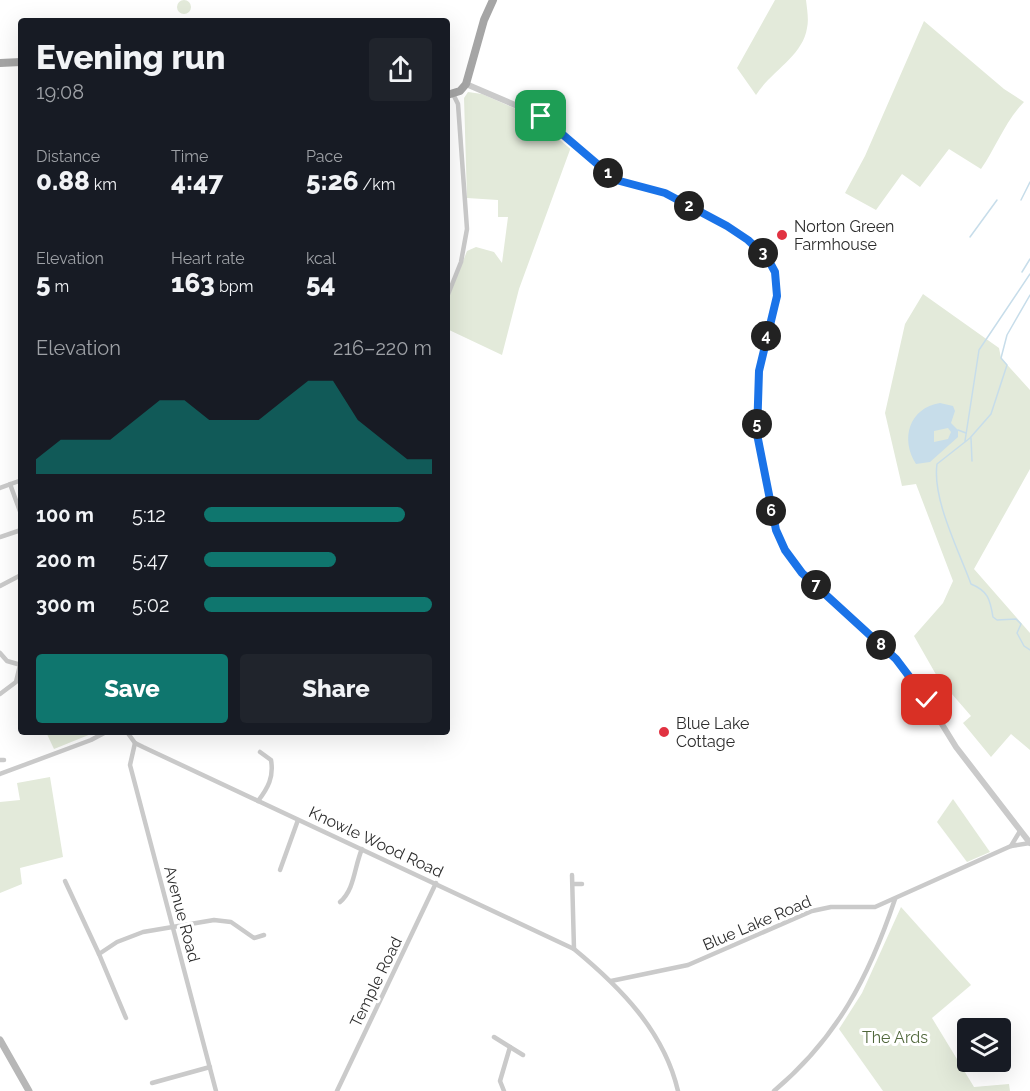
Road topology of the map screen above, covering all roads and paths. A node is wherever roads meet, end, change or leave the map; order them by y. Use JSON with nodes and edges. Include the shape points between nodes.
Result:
{"nodes":[{"id":1,"x":493,"y":0,"type":"edge"},
{"id":2,"x":0,"y":63,"type":"edge"},
{"id":3,"x":18,"y":63,"type":"edge"},
{"id":4,"x":466,"y":84,"type":"junction"},
{"id":5,"x":450,"y":94,"type":"edge"},
{"id":6,"x":450,"y":290,"type":"edge"},
{"id":7,"x":18,"y":481,"type":"edge"},
{"id":8,"x":10,"y":484,"type":"junction"},
{"id":9,"x":0,"y":488,"type":"edge"},
{"id":10,"x":18,"y":506,"type":"edge"},
{"id":11,"x":18,"y":531,"type":"edge"},
{"id":12,"x":0,"y":537,"type":"edge"},
{"id":13,"x":18,"y":577,"type":"edge"},
{"id":14,"x":0,"y":586,"type":"edge"},
{"id":15,"x":0,"y":653,"type":"edge"},
{"id":16,"x":18,"y":664,"type":"edge"},
{"id":17,"x":18,"y":674,"type":"edge"},
{"id":18,"x":0,"y":694,"type":"edge"},
{"id":19,"x":100,"y":735,"type":"edge"},
{"id":20,"x":129,"y":735,"type":"edge"},
{"id":21,"x":135,"y":743,"type":"junction"},
{"id":22,"x":260,"y":752,"type":"dead end"},
{"id":23,"x":0,"y":774,"type":"edge"},
{"id":24,"x":258,"y":801,"type":"junction"},
{"id":25,"x":298,"y":820,"type":"junction"},
{"id":26,"x":1020,"y":831,"type":"junction"},
{"id":27,"x":1030,"y":843,"type":"edge"},
{"id":28,"x":1011,"y":846,"type":"junction"},
{"id":29,"x":362,"y":849,"type":"junction"},
{"id":30,"x":280,"y":870,"type":"dead end"},
{"id":31,"x":572,"y":875,"type":"dead end"},
{"id":32,"x":65,"y":880,"type":"dead end"},
{"id":33,"x":436,"y":883,"type":"junction"},
{"id":34,"x":573,"y":884,"type":"junction"},
{"id":35,"x":582,"y":884,"type":"dead end"},
{"id":36,"x":895,"y":899,"type":"junction"},
{"id":37,"x":340,"y":902,"type":"dead end"},
{"id":38,"x":173,"y":927,"type":"junction"},
{"id":39,"x":264,"y":935,"type":"dead end"},
{"id":40,"x":254,"y":938,"type":"junction"},
{"id":41,"x":251,"y":945,"type":"dead end"},
{"id":42,"x":574,"y":949,"type":"junction"},
{"id":43,"x":99,"y":954,"type":"junction"},
{"id":44,"x":610,"y":981,"type":"junction"},
{"id":45,"x":126,"y":1018,"type":"dead end"},
{"id":46,"x":494,"y":1037,"type":"dead end"},
{"id":47,"x":0,"y":1040,"type":"edge"},
{"id":48,"x":510,"y":1047,"type":"junction"},
{"id":49,"x":522,"y":1055,"type":"dead end"},
{"id":50,"x":210,"y":1067,"type":"junction"},
{"id":51,"x":162,"y":1072,"type":"dead end"},
{"id":52,"x":164,"y":1080,"type":"junction"},
{"id":53,"x":152,"y":1083,"type":"dead end"},
{"id":54,"x":29,"y":1091,"type":"edge"},
{"id":55,"x":216,"y":1091,"type":"edge"},
{"id":56,"x":337,"y":1091,"type":"edge"},
{"id":57,"x":504,"y":1091,"type":"edge"},
{"id":58,"x":678,"y":1091,"type":"edge"},
{"id":59,"x":774,"y":1091,"type":"edge"}],
"edges":[{"from":1,"to":4,"type":"main road"},
{"from":2,"to":3,"type":"main road"},
{"from":4,"to":5,"type":"main road"},
{"from":4,"to":26,"type":"street","via":[[541,116],[616,180],[665,193],[727,226],[766,256],[775,272],[777,288],[759,371],[757,434],[780,538],[802,573],[896,659]]},
{"from":5,"to":6,"type":"street","via":[[458,105],[467,229],[461,262]]},
{"from":7,"to":8,"type":"street"},
{"from":8,"to":9,"type":"street"},
{"from":8,"to":10,"type":"street"},
{"from":11,"to":12,"type":"street"},
{"from":13,"to":14,"type":"street"},
{"from":15,"to":16,"type":"street","via":[[7,661]]},
{"from":17,"to":18,"type":"street","via":[[16,682]]},
{"from":19,"to":23,"type":"street"},
{"from":20,"to":21,"type":"street","name":"Knowle Wood Road"},
{"from":21,"to":24,"type":"street","name":"Knowle Wood Road"},
{"from":21,"to":38,"type":"street","name":"Avenue Road","via":[[130,765]]},
{"from":22,"to":24,"type":"street","via":[[271,760],[273,769],[268,788]]},
{"from":24,"to":25,"type":"street","name":"Knowle Wood Road"},
{"from":25,"to":29,"type":"street","name":"Knowle Wood Road"},
{"from":25,"to":30,"type":"street"},
{"from":26,"to":27,"type":"street"},
{"from":26,"to":28,"type":"street"},
{"from":27,"to":28,"type":"street","name":"Blue Lake Road"},
{"from":28,"to":36,"type":"street","name":"Blue Lake Road"},
{"from":29,"to":33,"type":"street","name":"Knowle Wood Road"},
{"from":29,"to":37,"type":"street","via":[[353,884]]},
{"from":31,"to":34,"type":"street"},
{"from":32,"to":43,"type":"street"},
{"from":33,"to":42,"type":"street","name":"Knowle Wood Road"},
{"from":33,"to":56,"type":"street","name":"Temple Road"},
{"from":34,"to":35,"type":"street"},
{"from":34,"to":42,"type":"street"},
{"from":36,"to":44,"type":"street","name":"Blue Lake Road","via":[[874,907],[812,911],[688,965]]},
{"from":36,"to":59,"type":"street","via":[[855,997],[824,1041]]},
{"from":38,"to":40,"type":"street","via":[[225,920]]},
{"from":38,"to":43,"type":"street","via":[[143,932]]},
{"from":38,"to":50,"type":"street","name":"Avenue Road"},
{"from":39,"to":40,"type":"street"},
{"from":40,"to":41,"type":"street"},
{"from":42,"to":44,"type":"street","name":"Knowle Wood Road"},
{"from":43,"to":45,"type":"street"},
{"from":44,"to":58,"type":"street","name":"Knowle Wood Road","via":[[658,1040]]},
{"from":46,"to":48,"type":"street"},
{"from":47,"to":54,"type":"main road"},
{"from":48,"to":49,"type":"street"},
{"from":48,"to":57,"type":"street","via":[[500,1082]]},
{"from":50,"to":52,"type":"street"},
{"from":50,"to":55,"type":"street","name":"Avenue Road"},
{"from":51,"to":52,"type":"street"},
{"from":52,"to":53,"type":"street"}]}
